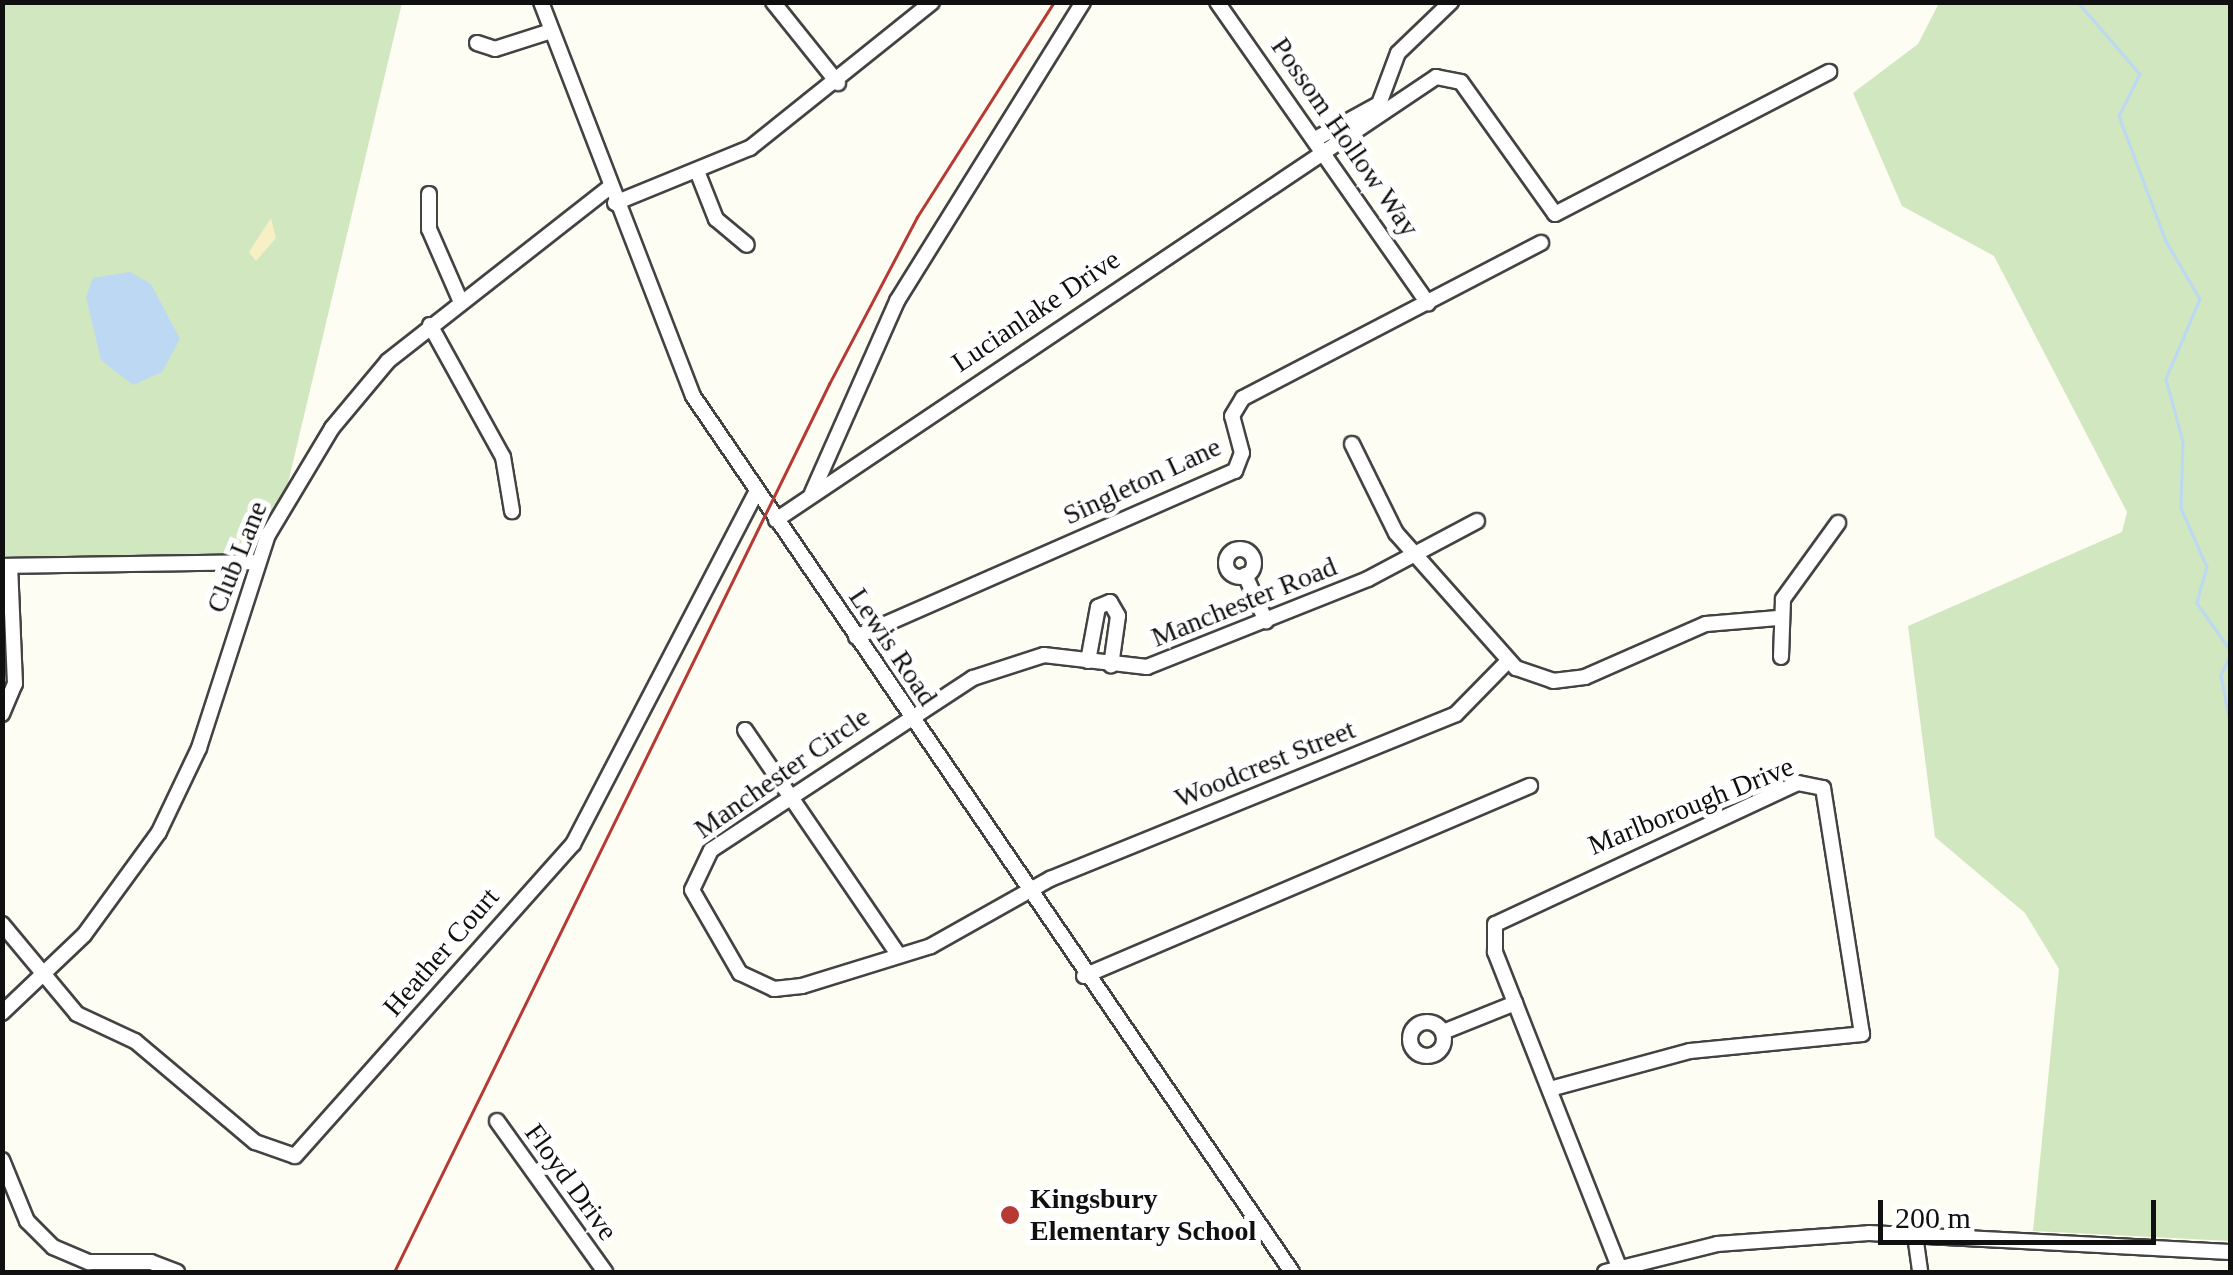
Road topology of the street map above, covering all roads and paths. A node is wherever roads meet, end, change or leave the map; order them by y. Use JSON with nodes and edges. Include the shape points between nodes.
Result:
{"nodes":[{"id":1,"x":542,"y":2,"type":"edge"},
{"id":2,"x":773,"y":2,"type":"edge"},
{"id":3,"x":932,"y":2,"type":"edge"},
{"id":4,"x":1083,"y":2,"type":"edge"},
{"id":5,"x":1451,"y":2,"type":"edge"},
{"id":6,"x":1218,"y":3,"type":"edge"},
{"id":7,"x":551,"y":30,"type":"junction"},
{"id":8,"x":476,"y":44,"type":"dead end"},
{"id":9,"x":1830,"y":72,"type":"dead end"},
{"id":10,"x":838,"y":83,"type":"junction"},
{"id":11,"x":1323,"y":143,"type":"junction"},
{"id":12,"x":697,"y":171,"type":"junction"},
{"id":13,"x":609,"y":188,"type":"junction"},
{"id":14,"x":429,"y":194,"type":"dead end"},
{"id":15,"x":615,"y":203,"type":"junction"},
{"id":16,"x":1541,"y":243,"type":"dead end"},
{"id":17,"x":747,"y":245,"type":"dead end"},
{"id":18,"x":460,"y":300,"type":"junction"},
{"id":19,"x":1428,"y":303,"type":"junction"},
{"id":20,"x":430,"y":326,"type":"junction"},
{"id":21,"x":1352,"y":444,"type":"dead end"},
{"id":22,"x":756,"y":492,"type":"junction"},
{"id":23,"x":812,"y":494,"type":"junction"},
{"id":24,"x":512,"y":511,"type":"dead end"},
{"id":25,"x":776,"y":520,"type":"junction"},
{"id":26,"x":1477,"y":520,"type":"dead end"},
{"id":27,"x":1838,"y":523,"type":"dead end"},
{"id":28,"x":1410,"y":551,"type":"junction"},
{"id":29,"x":256,"y":562,"type":"junction"},
{"id":30,"x":6,"y":566,"type":"edge"},
{"id":31,"x":1245,"y":575,"type":"dead end"},
{"id":32,"x":1778,"y":618,"type":"junction"},
{"id":33,"x":1266,"y":621,"type":"junction"},
{"id":34,"x":856,"y":637,"type":"junction"},
{"id":35,"x":1781,"y":658,"type":"dead end"},
{"id":36,"x":1088,"y":661,"type":"junction"},
{"id":37,"x":1507,"y":662,"type":"junction"},
{"id":38,"x":1111,"y":666,"type":"junction"},
{"id":39,"x":2,"y":714,"type":"edge"},
{"id":40,"x":908,"y":716,"type":"junction"},
{"id":41,"x":745,"y":730,"type":"dead end"},
{"id":42,"x":1530,"y":786,"type":"dead end"},
{"id":43,"x":790,"y":797,"type":"junction"},
{"id":44,"x":1027,"y":892,"type":"junction"},
{"id":45,"x":2,"y":924,"type":"edge"},
{"id":46,"x":899,"y":956,"type":"junction"},
{"id":47,"x":47,"y":972,"type":"junction"},
{"id":48,"x":1084,"y":976,"type":"junction"},
{"id":49,"x":1514,"y":1003,"type":"junction"},
{"id":50,"x":2,"y":1012,"type":"edge"},
{"id":51,"x":1443,"y":1032,"type":"dead end"},
{"id":52,"x":1550,"y":1089,"type":"junction"},
{"id":53,"x":497,"y":1121,"type":"dead end"},
{"id":54,"x":2,"y":1160,"type":"edge"},
{"id":55,"x":1915,"y":1234,"type":"junction"},
{"id":56,"x":2230,"y":1252,"type":"edge"},
{"id":57,"x":1621,"y":1270,"type":"edge"},
{"id":58,"x":177,"y":1272,"type":"edge"},
{"id":59,"x":605,"y":1272,"type":"edge"},
{"id":60,"x":1292,"y":1272,"type":"edge"},
{"id":61,"x":1605,"y":1272,"type":"edge"},
{"id":62,"x":1920,"y":1272,"type":"edge"}],
"edges":[{"from":1,"to":7,"type":"street","name":"Lewis Road"},
{"from":2,"to":10,"type":"street"},
{"from":3,"to":10,"type":"street"},
{"from":4,"to":23,"type":"street","via":[[897,301]]},
{"from":5,"to":11,"type":"street","via":[[1398,53],[1379,104]]},
{"from":6,"to":11,"type":"street","name":"Possom Hollow Way"},
{"from":7,"to":8,"type":"street","via":[[495,49]]},
{"from":7,"to":13,"type":"street","name":"Lewis Road"},
{"from":9,"to":11,"type":"street","via":[[1564,213],[1544,205],[1451,75]]},
{"from":10,"to":12,"type":"street","via":[[750,148]]},
{"from":11,"to":19,"type":"street","name":"Possom Hollow Way"},
{"from":11,"to":23,"type":"street","name":"Lucianlake Drive"},
{"from":12,"to":15,"type":"street"},
{"from":12,"to":17,"type":"street","via":[[721,227]]},
{"from":13,"to":15,"type":"street","name":"Lewis Road"},
{"from":13,"to":18,"type":"street","name":"Club Lane"},
{"from":14,"to":18,"type":"street","via":[[429,228]]},
{"from":15,"to":22,"type":"street","name":"Lewis Road","via":[[676,363]]},
{"from":16,"to":19,"type":"street","name":"Singleton Lane"},
{"from":18,"to":20,"type":"street","name":"Club Lane"},
{"from":19,"to":34,"type":"street","name":"Singleton Lane","via":[[1243,398],[1232,416],[1242,453],[1235,471]]},
{"from":20,"to":24,"type":"street","via":[[504,457]]},
{"from":20,"to":29,"type":"street","name":"Club Lane","via":[[332,428]]},
{"from":21,"to":28,"type":"street"},
{"from":22,"to":25,"type":"street","name":"Lewis Road"},
{"from":22,"to":47,"type":"street","name":"Heather Court","via":[[579,835],[295,1156],[255,1142],[136,1042],[77,1014]]},
{"from":23,"to":25,"type":"street","name":"Lucianlake Drive"},
{"from":25,"to":34,"type":"street","name":"Lewis Road"},
{"from":26,"to":28,"type":"street","name":"Manchester Road"},
{"from":27,"to":32,"type":"street","via":[[1789,585]]},
{"from":28,"to":33,"type":"street","name":"Manchester Road"},
{"from":28,"to":37,"type":"street"},
{"from":29,"to":30,"type":"street"},
{"from":29,"to":47,"type":"street","name":"Club Lane","via":[[181,791],[124,886]]},
{"from":30,"to":39,"type":"street","via":[[16,671]]},
{"from":31,"to":33,"type":"street"},
{"from":32,"to":35,"type":"street"},
{"from":32,"to":37,"type":"street","via":[[1706,624],[1562,682]]},
{"from":33,"to":38,"type":"street","name":"Manchester Road","via":[[1147,668]]},
{"from":34,"to":40,"type":"street","name":"Lewis Road"},
{"from":36,"to":38,"type":"street","name":"Manchester Road"},
{"from":36,"to":38,"type":"street","via":[[1098,607],[1117,610]]},
{"from":36,"to":40,"type":"street","name":"Manchester Road","via":[[1018,660]]},
{"from":37,"to":44,"type":"street","name":"Woodcrest Street","via":[[1456,714]]},
{"from":40,"to":43,"type":"street","name":"Manchester Circle"},
{"from":40,"to":44,"type":"street","name":"Lewis Road"},
{"from":41,"to":43,"type":"street"},
{"from":42,"to":48,"type":"street"},
{"from":43,"to":46,"type":"street"},
{"from":43,"to":46,"type":"street","name":"Manchester Circle","via":[[711,850],[693,874],[698,909],[740,973],[785,990]]},
{"from":44,"to":46,"type":"street","name":"Manchester Circle"},
{"from":44,"to":48,"type":"street","name":"Lewis Road"},
{"from":45,"to":47,"type":"street"},
{"from":47,"to":50,"type":"street","name":"Club Lane"},
{"from":48,"to":60,"type":"street","name":"Lewis Road"},
{"from":49,"to":51,"type":"street"},
{"from":49,"to":52,"type":"street","name":"Marlborough Drive"},
{"from":49,"to":52,"type":"street","name":"Marlborough Drive","via":[[1493,942],[1501,916],[1798,783],[1828,794],[1862,1034],[1690,1051]]},
{"from":52,"to":57,"type":"street","name":"Marlborough Drive"},
{"from":53,"to":59,"type":"street","name":"Floyd Drive"},
{"from":54,"to":58,"type":"street","via":[[27,1221],[53,1247],[89,1262],[151,1262]]},
{"from":55,"to":56,"type":"street"},
{"from":55,"to":57,"type":"street","via":[[1764,1238]]},
{"from":55,"to":62,"type":"street"},
{"from":57,"to":61,"type":"street"}]}
